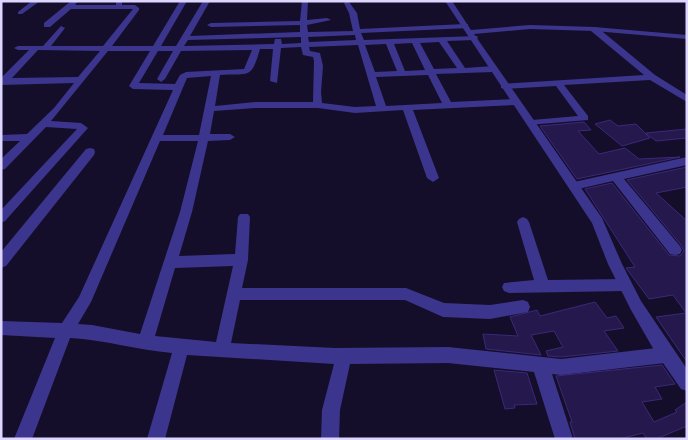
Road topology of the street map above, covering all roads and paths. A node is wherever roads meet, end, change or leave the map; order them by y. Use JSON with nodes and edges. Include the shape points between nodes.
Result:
{"nodes":[{"id":1,"x":37,"y":1,"type":"edge"},
{"id":2,"x":75,"y":1,"type":"edge"},
{"id":3,"x":184,"y":1,"type":"edge"},
{"id":4,"x":207,"y":1,"type":"edge"},
{"id":5,"x":305,"y":1,"type":"edge"},
{"id":6,"x":448,"y":1,"type":"edge"},
{"id":7,"x":347,"y":3,"type":"dead end"},
{"id":8,"x":119,"y":4,"type":"edge"},
{"id":9,"x":69,"y":7,"type":"junction"},
{"id":10,"x":20,"y":13,"type":"dead end"},
{"id":11,"x":327,"y":20,"type":"dead end"},
{"id":12,"x":303,"y":23,"type":"junction"},
{"id":13,"x":46,"y":24,"type":"dead end"},
{"id":14,"x":278,"y":24,"type":"junction"},
{"id":15,"x":212,"y":25,"type":"dead end"},
{"id":16,"x":62,"y":28,"type":"dead end"},
{"id":17,"x":594,"y":29,"type":"junction"},
{"id":18,"x":357,"y":32,"type":"junction"},
{"id":19,"x":469,"y":32,"type":"junction"},
{"id":20,"x":278,"y":35,"type":"junction"},
{"id":21,"x":304,"y":35,"type":"junction"},
{"id":22,"x":687,"y":37,"type":"edge"},
{"id":23,"x":185,"y":38,"type":"junction"},
{"id":24,"x":442,"y":40,"type":"junction"},
{"id":25,"x":415,"y":41,"type":"junction"},
{"id":26,"x":389,"y":42,"type":"junction"},
{"id":27,"x":361,"y":44,"type":"junction"},
{"id":28,"x":305,"y":46,"type":"junction"},
{"id":29,"x":278,"y":47,"type":"junction"},
{"id":30,"x":18,"y":48,"type":"dead end"},
{"id":31,"x":40,"y":48,"type":"junction"},
{"id":32,"x":106,"y":48,"type":"junction"},
{"id":33,"x":154,"y":48,"type":"junction"},
{"id":34,"x":256,"y":48,"type":"junction"},
{"id":35,"x":179,"y":49,"type":"junction"},
{"id":36,"x":494,"y":69,"type":"junction"},
{"id":37,"x":463,"y":71,"type":"junction"},
{"id":38,"x":431,"y":72,"type":"junction"},
{"id":39,"x":402,"y":73,"type":"junction"},
{"id":40,"x":216,"y":74,"type":"junction"},
{"id":41,"x":371,"y":75,"type":"junction"},
{"id":42,"x":652,"y":77,"type":"junction"},
{"id":43,"x":161,"y":79,"type":"dead end"},
{"id":44,"x":81,"y":80,"type":"junction"},
{"id":45,"x":274,"y":81,"type":"dead end"},
{"id":46,"x":3,"y":82,"type":"edge"},
{"id":47,"x":559,"y":84,"type":"junction"},
{"id":48,"x":504,"y":86,"type":"junction"},
{"id":49,"x":178,"y":88,"type":"junction"},
{"id":50,"x":687,"y":99,"type":"edge"},
{"id":51,"x":515,"y":102,"type":"junction"},
{"id":52,"x":318,"y":105,"type":"junction"},
{"id":53,"x":448,"y":106,"type":"junction"},
{"id":54,"x":408,"y":108,"type":"junction"},
{"id":55,"x":208,"y":109,"type":"junction"},
{"id":56,"x":382,"y":109,"type":"junction"},
{"id":57,"x":532,"y":122,"type":"junction"},
{"id":58,"x":44,"y":124,"type":"junction"},
{"id":59,"x":30,"y":137,"type":"junction"},
{"id":60,"x":230,"y":137,"type":"dead end"},
{"id":61,"x":1,"y":138,"type":"edge"},
{"id":62,"x":155,"y":138,"type":"junction"},
{"id":63,"x":204,"y":138,"type":"junction"},
{"id":64,"x":90,"y":152,"type":"dead end"},
{"id":65,"x":687,"y":161,"type":"edge"},
{"id":66,"x":1,"y":166,"type":"edge"},
{"id":67,"x":433,"y":178,"type":"dead end"},
{"id":68,"x":617,"y":178,"type":"junction"},
{"id":69,"x":574,"y":186,"type":"junction"},
{"id":70,"x":244,"y":217,"type":"dead end"},
{"id":71,"x":1,"y":218,"type":"edge"},
{"id":72,"x":523,"y":222,"type":"dead end"},
{"id":73,"x":675,"y":250,"type":"dead end"},
{"id":74,"x":242,"y":260,"type":"junction"},
{"id":75,"x":1,"y":262,"type":"edge"},
{"id":76,"x":170,"y":262,"type":"junction"},
{"id":77,"x":625,"y":284,"type":"junction"},
{"id":78,"x":543,"y":286,"type":"junction"},
{"id":79,"x":509,"y":287,"type":"dead end"},
{"id":80,"x":234,"y":294,"type":"junction"},
{"id":81,"x":523,"y":307,"type":"dead end"},
{"id":82,"x":1,"y":328,"type":"edge"},
{"id":83,"x":66,"y":330,"type":"junction"},
{"id":84,"x":145,"y":343,"type":"junction"},
{"id":85,"x":182,"y":346,"type":"junction"},
{"id":86,"x":222,"y":350,"type":"junction"},
{"id":87,"x":665,"y":355,"type":"junction"},
{"id":88,"x":344,"y":356,"type":"junction"},
{"id":89,"x":540,"y":364,"type":"junction"},
{"id":90,"x":687,"y":382,"type":"edge"},
{"id":91,"x":23,"y":439,"type":"edge"},
{"id":92,"x":156,"y":439,"type":"edge"},
{"id":93,"x":330,"y":439,"type":"edge"},
{"id":94,"x":564,"y":439,"type":"edge"}],
"edges":[{"from":1,"to":10,"type":"street"},
{"from":2,"to":9,"type":"street"},
{"from":3,"to":33,"type":"street"},
{"from":4,"to":23,"type":"street"},
{"from":5,"to":12,"type":"street"},
{"from":6,"to":19,"type":"street"},
{"from":7,"to":18,"type":"street"},
{"from":8,"to":9,"type":"street"},
{"from":8,"to":32,"type":"street","via":[[137,8]]},
{"from":9,"to":13,"type":"street"},
{"from":11,"to":12,"type":"street"},
{"from":12,"to":14,"type":"street"},
{"from":12,"to":21,"type":"street"},
{"from":14,"to":15,"type":"street"},
{"from":14,"to":20,"type":"street"},
{"from":16,"to":31,"type":"street"},
{"from":17,"to":19,"type":"street","via":[[530,27]]},
{"from":17,"to":22,"type":"street"},
{"from":17,"to":42,"type":"street"},
{"from":18,"to":19,"type":"street"},
{"from":18,"to":21,"type":"street"},
{"from":18,"to":27,"type":"street"},
{"from":19,"to":24,"type":"street"},
{"from":19,"to":36,"type":"street"},
{"from":20,"to":21,"type":"street"},
{"from":20,"to":23,"type":"street"},
{"from":20,"to":29,"type":"street"},
{"from":21,"to":28,"type":"street"},
{"from":23,"to":35,"type":"street"},
{"from":24,"to":25,"type":"street"},
{"from":24,"to":37,"type":"street"},
{"from":25,"to":26,"type":"street"},
{"from":25,"to":38,"type":"street"},
{"from":26,"to":27,"type":"street"},
{"from":26,"to":39,"type":"street"},
{"from":27,"to":28,"type":"street"},
{"from":27,"to":41,"type":"street"},
{"from":28,"to":29,"type":"street"},
{"from":28,"to":52,"type":"street","via":[[306,53],[318,56]]},
{"from":29,"to":34,"type":"street"},
{"from":29,"to":45,"type":"street"},
{"from":30,"to":31,"type":"street"},
{"from":31,"to":32,"type":"street"},
{"from":31,"to":46,"type":"street"},
{"from":32,"to":33,"type":"street"},
{"from":32,"to":44,"type":"street"},
{"from":33,"to":35,"type":"street"},
{"from":33,"to":49,"type":"street","via":[[133,86]]},
{"from":34,"to":35,"type":"street"},
{"from":34,"to":40,"type":"street","via":[[250,69]]},
{"from":35,"to":43,"type":"street"},
{"from":36,"to":37,"type":"street"},
{"from":36,"to":48,"type":"street"},
{"from":37,"to":38,"type":"street"},
{"from":38,"to":39,"type":"street"},
{"from":38,"to":53,"type":"street"},
{"from":39,"to":41,"type":"street"},
{"from":40,"to":49,"type":"street","via":[[186,75]]},
{"from":40,"to":55,"type":"street"},
{"from":41,"to":56,"type":"street"},
{"from":42,"to":47,"type":"street"},
{"from":42,"to":50,"type":"street"},
{"from":44,"to":46,"type":"street"},
{"from":44,"to":58,"type":"street"},
{"from":47,"to":48,"type":"street"},
{"from":47,"to":57,"type":"street","via":[[585,118]]},
{"from":48,"to":51,"type":"street"},
{"from":49,"to":62,"type":"street"},
{"from":51,"to":53,"type":"street"},
{"from":51,"to":57,"type":"street"},
{"from":52,"to":55,"type":"street"},
{"from":52,"to":56,"type":"street","via":[[355,110]]},
{"from":53,"to":54,"type":"street"},
{"from":54,"to":56,"type":"street"},
{"from":54,"to":67,"type":"street"},
{"from":55,"to":63,"type":"street"},
{"from":57,"to":69,"type":"street"},
{"from":58,"to":59,"type":"street"},
{"from":58,"to":71,"type":"street","via":[[83,128]]},
{"from":59,"to":61,"type":"street"},
{"from":59,"to":66,"type":"street"},
{"from":60,"to":63,"type":"street"},
{"from":62,"to":63,"type":"street"},
{"from":62,"to":83,"type":"street","via":[[84,302]]},
{"from":63,"to":76,"type":"street"},
{"from":64,"to":75,"type":"street"},
{"from":65,"to":68,"type":"street"},
{"from":68,"to":69,"type":"street"},
{"from":68,"to":73,"type":"street"},
{"from":69,"to":77,"type":"street","via":[[598,222],[612,262]]},
{"from":70,"to":74,"type":"street"},
{"from":72,"to":78,"type":"street"},
{"from":74,"to":76,"type":"street"},
{"from":74,"to":80,"type":"street"},
{"from":76,"to":84,"type":"street"},
{"from":77,"to":78,"type":"street"},
{"from":77,"to":87,"type":"street"},
{"from":78,"to":79,"type":"street"},
{"from":80,"to":81,"type":"street","via":[[406,294],[443,310],[490,312]]},
{"from":80,"to":86,"type":"street"},
{"from":82,"to":83,"type":"street"},
{"from":83,"to":84,"type":"street"},
{"from":83,"to":91,"type":"street"},
{"from":84,"to":85,"type":"street"},
{"from":85,"to":86,"type":"street"},
{"from":85,"to":92,"type":"street"},
{"from":86,"to":88,"type":"street"},
{"from":87,"to":89,"type":"street","via":[[561,367]]},
{"from":87,"to":90,"type":"street"},
{"from":88,"to":89,"type":"street","via":[[448,355]]},
{"from":88,"to":93,"type":"street","via":[[332,410]]},
{"from":89,"to":94,"type":"street"}]}
